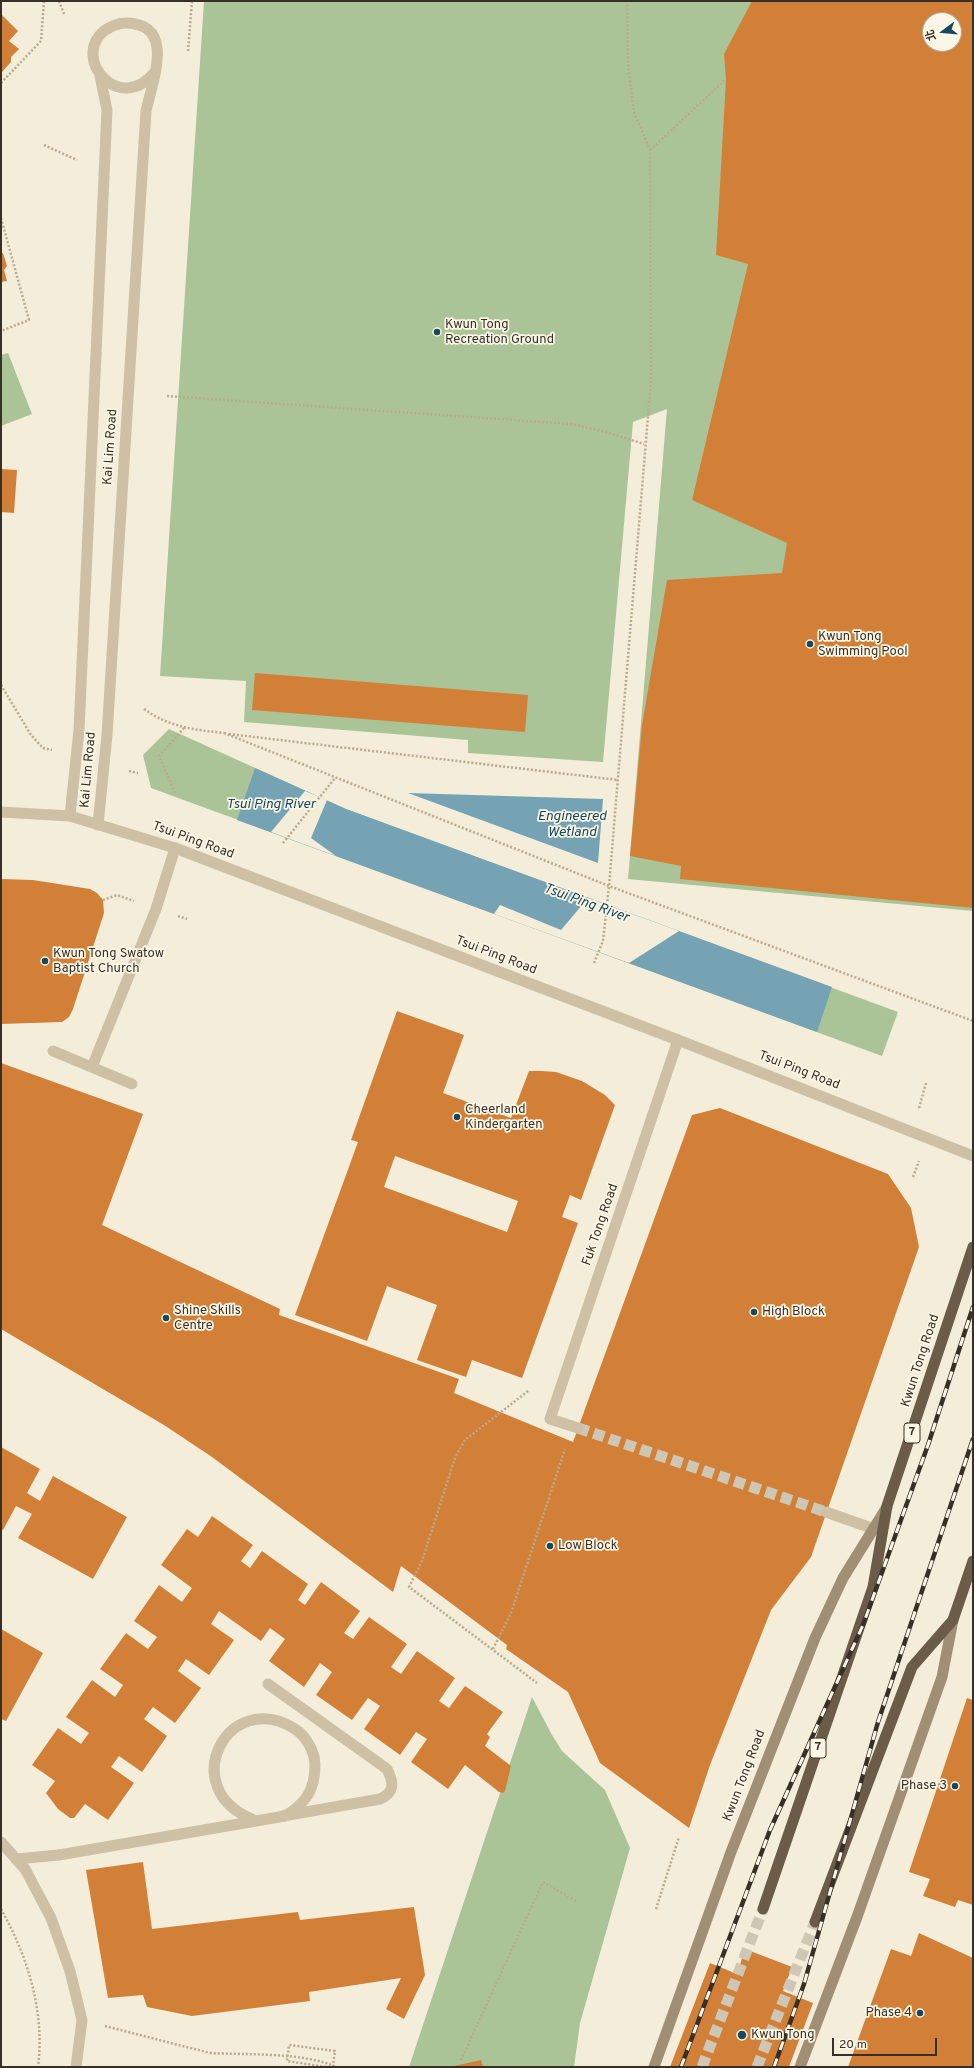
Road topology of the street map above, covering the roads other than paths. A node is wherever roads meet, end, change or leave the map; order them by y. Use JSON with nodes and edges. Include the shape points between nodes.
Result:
{"nodes":[{"id":1,"x":154,"y":72,"type":"junction"},
{"id":2,"x":100,"y":76,"type":"junction"},
{"id":3,"x":1,"y":812,"type":"edge"},
{"id":4,"x":70,"y":816,"type":"junction"},
{"id":5,"x":98,"y":825,"type":"junction"},
{"id":6,"x":175,"y":848,"type":"junction"},
{"id":7,"x":678,"y":1040,"type":"junction"},
{"id":8,"x":53,"y":1051,"type":"dead end"},
{"id":9,"x":92,"y":1067,"type":"junction"},
{"id":10,"x":132,"y":1084,"type":"dead end"},
{"id":11,"x":973,"y":1156,"type":"edge"},
{"id":12,"x":973,"y":1247,"type":"edge"},
{"id":13,"x":575,"y":1427,"type":"tunnel mouth"},
{"id":14,"x":887,"y":1506,"type":"junction"},
{"id":15,"x":826,"y":1512,"type":"tunnel mouth"},
{"id":16,"x":874,"y":1529,"type":"junction"},
{"id":17,"x":973,"y":1561,"type":"edge"},
{"id":18,"x":953,"y":1620,"type":"junction"},
{"id":19,"x":268,"y":1684,"type":"dead end"},
{"id":20,"x":1,"y":1842,"type":"edge"},
{"id":21,"x":16,"y":1859,"type":"junction"},
{"id":22,"x":763,"y":1909,"type":"tunnel mouth"},
{"id":23,"x":815,"y":1922,"type":"tunnel mouth"},
{"id":24,"x":76,"y":2067,"type":"edge"},
{"id":25,"x":654,"y":2067,"type":"edge"},
{"id":26,"x":800,"y":2067,"type":"edge"}],
"edges":[{"from":1,"to":2,"type":"street","via":[[148,81],[129,89],[119,88]]},
{"from":1,"to":2,"type":"street","via":[[159,52],[157,42],[151,33],[132,23],[121,23],[106,30],[96,43],[93,54]]},
{"from":1,"to":5,"type":"street","name":"Kai Lim Road","via":[[146,111],[107,735]]},
{"from":2,"to":4,"type":"street","name":"Kai Lim Road","via":[[107,118],[78,730]]},
{"from":3,"to":4,"type":"street","name":"Tsui Ping Road"},
{"from":4,"to":5,"type":"street","name":"Tsui Ping Road"},
{"from":5,"to":6,"type":"street","name":"Tsui Ping Road"},
{"from":6,"to":7,"type":"street","name":"Tsui Ping Road"},
{"from":6,"to":9,"type":"street","via":[[156,909]]},
{"from":7,"to":11,"type":"street","name":"Tsui Ping Road"},
{"from":7,"to":13,"type":"street","name":"Fuk Tong Road","via":[[550,1419]]},
{"from":8,"to":9,"type":"street"},
{"from":9,"to":10,"type":"street"},
{"from":12,"to":14,"type":"highway","name":"Kwun Tong Road","number":"7"},
{"from":14,"to":16,"type":"main road","name":"Kwun Tong Road"},
{"from":14,"to":22,"type":"highway","name":"Kwun Tong Road","number":"7","via":[[873,1587]]},
{"from":15,"to":16,"type":"street"},
{"from":16,"to":25,"type":"main road","name":"Kwun Tong Road","via":[[843,1578],[815,1638],[731,1852]]},
{"from":17,"to":18,"type":"highway"},
{"from":18,"to":23,"type":"highway","via":[[912,1667]]},
{"from":18,"to":26,"type":"main road","via":[[942,1677],[857,1917]]},
{"from":19,"to":21,"type":"street","bridge":true,"via":[[387,1769],[393,1787],[388,1795],[380,1799],[263,1820],[252,1819],[235,1811],[217,1786],[214,1769],[216,1753],[224,1738],[236,1726],[252,1720],[268,1718],[285,1722],[299,1731],[309,1744],[315,1760],[315,1778],[310,1794],[299,1807],[285,1816],[59,1855]]},
{"from":20,"to":21,"type":"street"},
{"from":21,"to":24,"type":"street","via":[[25,1869],[51,1918],[70,1971],[82,2020]]}]}
